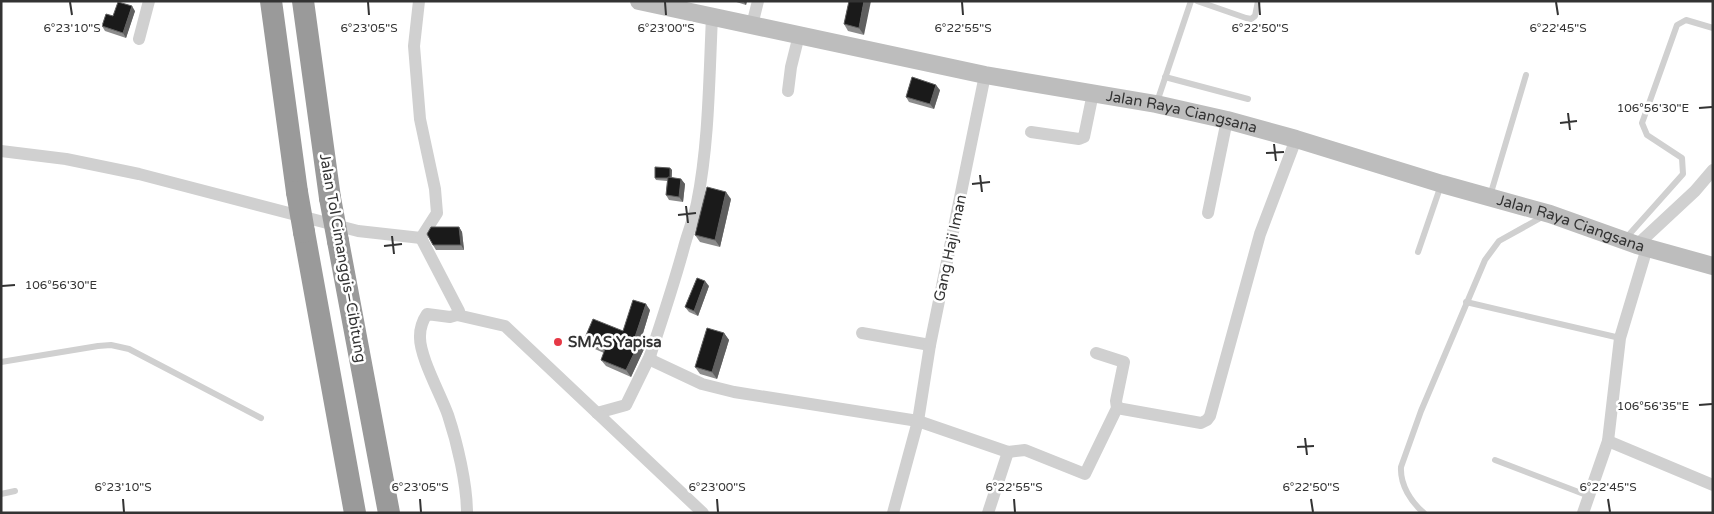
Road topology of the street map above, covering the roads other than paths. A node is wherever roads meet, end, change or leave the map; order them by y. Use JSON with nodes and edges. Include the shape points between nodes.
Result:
{"nodes":[{"id":1,"x":149,"y":1,"type":"edge"},
{"id":2,"x":272,"y":1,"type":"edge"},
{"id":3,"x":304,"y":1,"type":"edge"},
{"id":4,"x":419,"y":1,"type":"edge"},
{"id":5,"x":639,"y":1,"type":"edge"},
{"id":6,"x":758,"y":1,"type":"edge"},
{"id":7,"x":1191,"y":1,"type":"edge"},
{"id":8,"x":1197,"y":1,"type":"edge"},
{"id":9,"x":1258,"y":1,"type":"edge"},
{"id":10,"x":712,"y":17,"type":"junction"},
{"id":11,"x":752,"y":25,"type":"junction"},
{"id":12,"x":1713,"y":28,"type":"edge"},
{"id":13,"x":798,"y":35,"type":"junction"},
{"id":14,"x":139,"y":39,"type":"dead end"},
{"id":15,"x":986,"y":75,"type":"junction"},
{"id":16,"x":1526,"y":75,"type":"dead end"},
{"id":17,"x":1165,"y":77,"type":"junction"},
{"id":18,"x":788,"y":91,"type":"dead end"},
{"id":19,"x":1093,"y":93,"type":"junction"},
{"id":20,"x":1248,"y":99,"type":"dead end"},
{"id":21,"x":1156,"y":104,"type":"junction"},
{"id":22,"x":1227,"y":120,"type":"junction"},
{"id":23,"x":1031,"y":132,"type":"dead end"},
{"id":24,"x":1296,"y":139,"type":"junction"},
{"id":25,"x":1,"y":151,"type":"edge"},
{"id":26,"x":1713,"y":170,"type":"edge"},
{"id":27,"x":1442,"y":184,"type":"junction"},
{"id":28,"x":1490,"y":197,"type":"junction"},
{"id":29,"x":1208,"y":213,"type":"dead end"},
{"id":30,"x":1550,"y":214,"type":"junction"},
{"id":31,"x":420,"y":238,"type":"junction"},
{"id":32,"x":1636,"y":244,"type":"junction"},
{"id":33,"x":1418,"y":252,"type":"dead end"},
{"id":34,"x":1713,"y":266,"type":"edge"},
{"id":35,"x":1466,"y":302,"type":"junction"},
{"id":36,"x":457,"y":315,"type":"junction"},
{"id":37,"x":862,"y":333,"type":"dead end"},
{"id":38,"x":1620,"y":338,"type":"junction"},
{"id":39,"x":930,"y":345,"type":"junction"},
{"id":40,"x":1096,"y":353,"type":"dead end"},
{"id":41,"x":650,"y":356,"type":"junction"},
{"id":42,"x":1,"y":362,"type":"edge"},
{"id":43,"x":1117,"y":408,"type":"junction"},
{"id":44,"x":597,"y":413,"type":"junction"},
{"id":45,"x":261,"y":418,"type":"dead end"},
{"id":46,"x":918,"y":421,"type":"junction"},
{"id":47,"x":1608,"y":441,"type":"junction"},
{"id":48,"x":1008,"y":452,"type":"junction"},
{"id":49,"x":1495,"y":460,"type":"dead end"},
{"id":50,"x":1713,"y":485,"type":"edge"},
{"id":51,"x":14,"y":491,"type":"dead end"},
{"id":52,"x":1,"y":494,"type":"edge"},
{"id":53,"x":1590,"y":496,"type":"junction"},
{"id":54,"x":355,"y":513,"type":"edge"},
{"id":55,"x":389,"y":513,"type":"edge"},
{"id":56,"x":467,"y":513,"type":"edge"},
{"id":57,"x":703,"y":513,"type":"edge"},
{"id":58,"x":894,"y":513,"type":"edge"},
{"id":59,"x":988,"y":513,"type":"edge"},
{"id":60,"x":1424,"y":513,"type":"edge"},
{"id":61,"x":1583,"y":513,"type":"edge"}],
"edges":[{"from":1,"to":14,"type":"street"},
{"from":2,"to":54,"type":"highway","bridge":true,"via":[[297,192]]},
{"from":3,"to":55,"type":"highway","name":"Jalan Tol Cimanggis–Cibitung","bridge":true,"via":[[330,198]]},
{"from":4,"to":31,"type":"street","via":[[414,46],[420,118],[437,213]]},
{"from":5,"to":10,"type":"main road","name":"Jalan Raya Ciangsana"},
{"from":6,"to":11,"type":"street"},
{"from":7,"to":17,"type":"lane"},
{"from":8,"to":9,"type":"lane","via":[[1251,18],[1256,16]]},
{"from":10,"to":11,"type":"main road","name":"Jalan Raya Ciangsana"},
{"from":10,"to":41,"type":"street","via":[[701,179],[680,264]]},
{"from":11,"to":13,"type":"main road","name":"Jalan Raya Ciangsana"},
{"from":12,"to":32,"type":"lane","via":[[1686,20],[1677,25],[1642,123],[1647,135],[1682,158],[1683,174]]},
{"from":13,"to":15,"type":"main road","name":"Jalan Raya Ciangsana"},
{"from":13,"to":18,"type":"street"},
{"from":15,"to":19,"type":"main road","name":"Jalan Raya Ciangsana"},
{"from":15,"to":39,"type":"street","name":"Gang Haji Iman"},
{"from":16,"to":28,"type":"lane"},
{"from":17,"to":20,"type":"lane"},
{"from":17,"to":21,"type":"lane"},
{"from":19,"to":21,"type":"main road","name":"Jalan Raya Ciangsana"},
{"from":19,"to":23,"type":"street","via":[[1084,137]]},
{"from":21,"to":22,"type":"main road","name":"Jalan Raya Ciangsana"},
{"from":22,"to":24,"type":"main road","name":"Jalan Raya Ciangsana"},
{"from":22,"to":29,"type":"street"},
{"from":24,"to":27,"type":"main road","name":"Jalan Raya Ciangsana"},
{"from":24,"to":43,"type":"street","via":[[1260,234],[1210,416],[1201,423]]},
{"from":25,"to":31,"type":"street","via":[[66,159],[139,174],[358,231]]},
{"from":26,"to":32,"type":"street","via":[[1695,191]]},
{"from":27,"to":28,"type":"main road","name":"Jalan Raya Ciangsana"},
{"from":27,"to":33,"type":"lane"},
{"from":28,"to":30,"type":"main road","name":"Jalan Raya Ciangsana"},
{"from":30,"to":32,"type":"main road","name":"Jalan Raya Ciangsana"},
{"from":30,"to":35,"type":"lane","via":[[1499,241],[1485,260]]},
{"from":31,"to":36,"type":"street","via":[[459,311]]},
{"from":32,"to":34,"type":"main road","name":"Jalan Raya Ciangsana"},
{"from":32,"to":38,"type":"street"},
{"from":35,"to":38,"type":"lane"},
{"from":35,"to":60,"type":"lane","via":[[1401,468],[1406,489]]},
{"from":36,"to":44,"type":"street","via":[[506,326]]},
{"from":36,"to":56,"type":"street","via":[[427,314],[420,336],[460,460]]},
{"from":37,"to":39,"type":"street"},
{"from":38,"to":47,"type":"street"},
{"from":39,"to":46,"type":"street","name":"Gang Haji Iman"},
{"from":40,"to":43,"type":"street","via":[[1124,362]]},
{"from":41,"to":44,"type":"street","via":[[626,405]]},
{"from":41,"to":46,"type":"street","via":[[652,361],[702,384],[734,392]]},
{"from":42,"to":45,"type":"lane","via":[[98,346],[120,346]]},
{"from":43,"to":48,"type":"street","via":[[1085,474],[1025,450]]},
{"from":44,"to":57,"type":"street"},
{"from":46,"to":48,"type":"street"},
{"from":46,"to":58,"type":"street","name":"Gang Haji Iman"},
{"from":47,"to":50,"type":"street"},
{"from":47,"to":53,"type":"street"},
{"from":48,"to":59,"type":"street"},
{"from":49,"to":53,"type":"lane"},
{"from":51,"to":52,"type":"lane"},
{"from":53,"to":61,"type":"street"}]}
